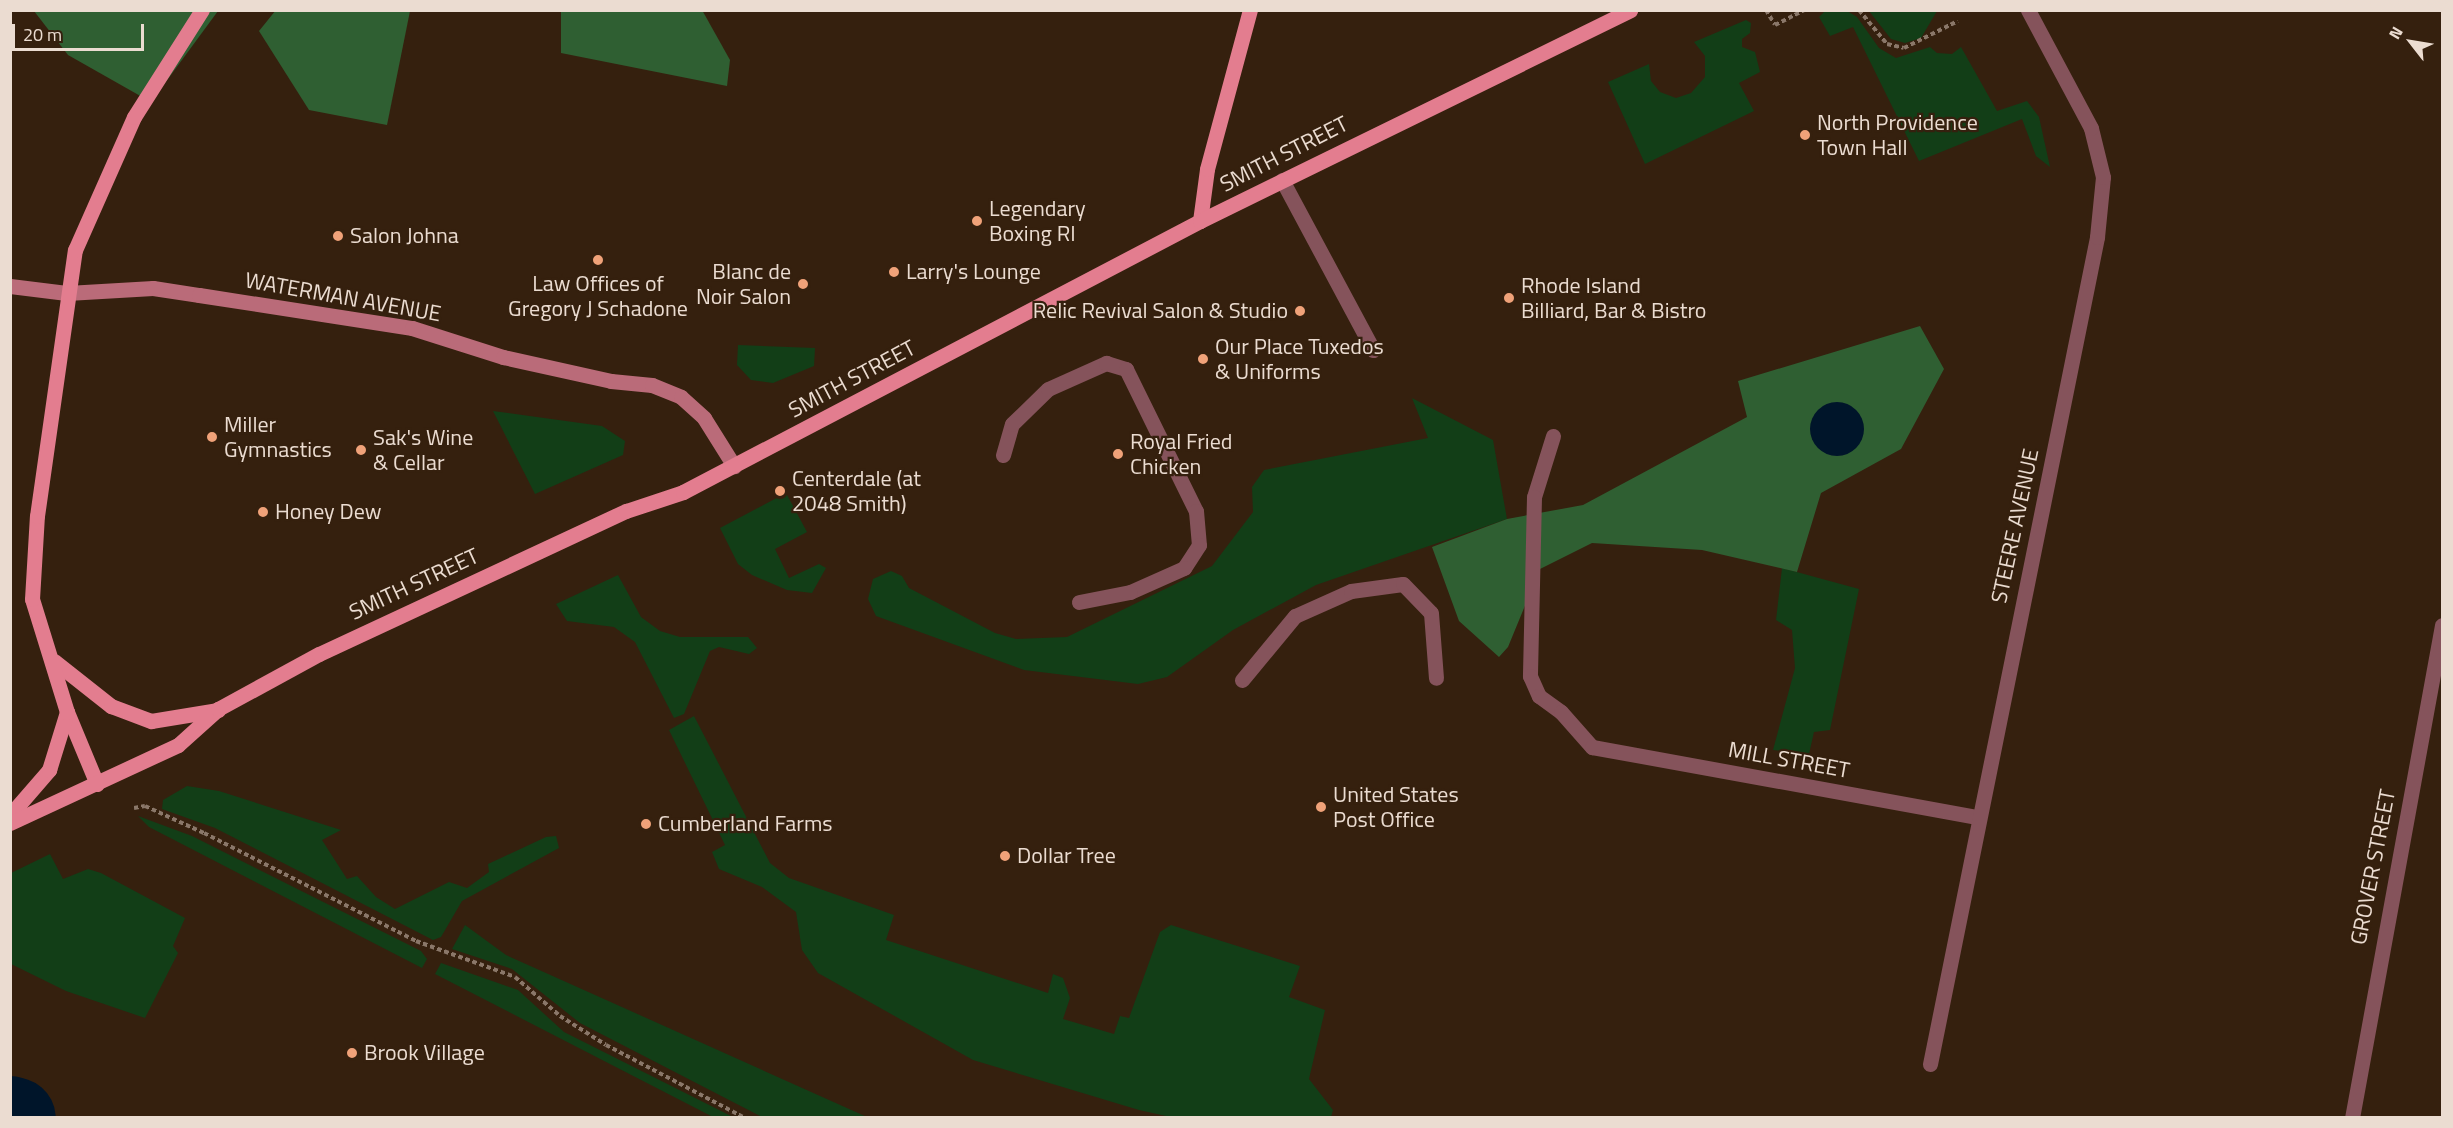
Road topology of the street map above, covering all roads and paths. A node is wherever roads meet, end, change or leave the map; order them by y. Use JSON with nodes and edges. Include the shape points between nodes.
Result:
{"nodes":[{"id":1,"x":202,"y":10,"type":"edge"},
{"id":2,"x":1250,"y":10,"type":"edge"},
{"id":3,"x":1630,"y":10,"type":"edge"},
{"id":4,"x":1766,"y":10,"type":"edge"},
{"id":5,"x":1805,"y":10,"type":"edge"},
{"id":6,"x":1860,"y":10,"type":"edge"},
{"id":7,"x":2028,"y":10,"type":"edge"},
{"id":8,"x":1958,"y":21,"type":"dead end"},
{"id":9,"x":1282,"y":180,"type":"junction"},
{"id":10,"x":1200,"y":221,"type":"junction"},
{"id":11,"x":10,"y":286,"type":"edge"},
{"id":12,"x":67,"y":293,"type":"junction"},
{"id":13,"x":1373,"y":350,"type":"dead end"},
{"id":14,"x":1553,"y":436,"type":"dead end"},
{"id":15,"x":1003,"y":455,"type":"dead end"},
{"id":16,"x":734,"y":466,"type":"junction"},
{"id":17,"x":1079,"y":602,"type":"dead end"},
{"id":18,"x":2442,"y":625,"type":"edge"},
{"id":19,"x":54,"y":661,"type":"junction"},
{"id":20,"x":1436,"y":678,"type":"dead end"},
{"id":21,"x":1242,"y":680,"type":"dead end"},
{"id":22,"x":218,"y":710,"type":"junction"},
{"id":23,"x":67,"y":712,"type":"junction"},
{"id":24,"x":97,"y":784,"type":"junction"},
{"id":25,"x":134,"y":808,"type":"dead end"},
{"id":26,"x":10,"y":815,"type":"edge"},
{"id":27,"x":1978,"y":817,"type":"junction"},
{"id":28,"x":10,"y":824,"type":"edge"},
{"id":29,"x":1930,"y":1064,"type":"dead end"},
{"id":30,"x":745,"y":1118,"type":"edge"},
{"id":31,"x":2352,"y":1118,"type":"edge"}],
"edges":[{"from":1,"to":12,"type":"main road","via":[[134,117],[75,249]]},
{"from":2,"to":10,"type":"main road","via":[[1207,169]]},
{"from":3,"to":9,"type":"main road","name":"SMITH STREET"},
{"from":4,"to":5,"type":"path","via":[[1775,25]]},
{"from":6,"to":8,"type":"path","via":[[1887,44],[1904,48]]},
{"from":7,"to":27,"type":"street","name":"STEERE AVENUE","via":[[2091,128],[2103,177],[2097,237]]},
{"from":9,"to":10,"type":"main road","name":"SMITH STREET"},
{"from":9,"to":13,"type":"street"},
{"from":10,"to":16,"type":"main road","name":"SMITH STREET"},
{"from":11,"to":12,"type":"main road","name":"WATERMAN AVENUE"},
{"from":12,"to":16,"type":"main road","name":"WATERMAN AVENUE","via":[[153,288],[211,296],[412,328],[503,357],[611,381],[652,385],[681,397],[704,418]]},
{"from":12,"to":19,"type":"main road","via":[[37,516],[32,599],[40,633]]},
{"from":14,"to":27,"type":"street","name":"MILL STREET","via":[[1534,497],[1530,676],[1539,696],[1561,712],[1592,747]]},
{"from":15,"to":17,"type":"street","via":[[1012,424],[1048,389],[1106,363],[1126,369],[1196,511],[1199,544],[1184,568],[1130,592]]},
{"from":16,"to":22,"type":"main road","name":"SMITH STREET","via":[[683,492],[626,511],[512,562],[319,654]]},
{"from":18,"to":31,"type":"street","name":"GROVER STREET"},
{"from":19,"to":22,"type":"main road","via":[[111,706],[152,721]]},
{"from":19,"to":23,"type":"main road"},
{"from":20,"to":21,"type":"street","via":[[1431,613],[1403,584],[1351,591],[1295,616]]},
{"from":22,"to":24,"type":"main road","name":"SMITH STREET","via":[[178,746]]},
{"from":23,"to":24,"type":"main road"},
{"from":23,"to":26,"type":"main road","via":[[49,770]]},
{"from":24,"to":28,"type":"main road","name":"SMITH STREET"},
{"from":25,"to":30,"type":"path","via":[[145,806],[204,833],[416,941],[514,977],[560,1016],[606,1045]]},
{"from":27,"to":29,"type":"street","name":"STEERE AVENUE"}]}
